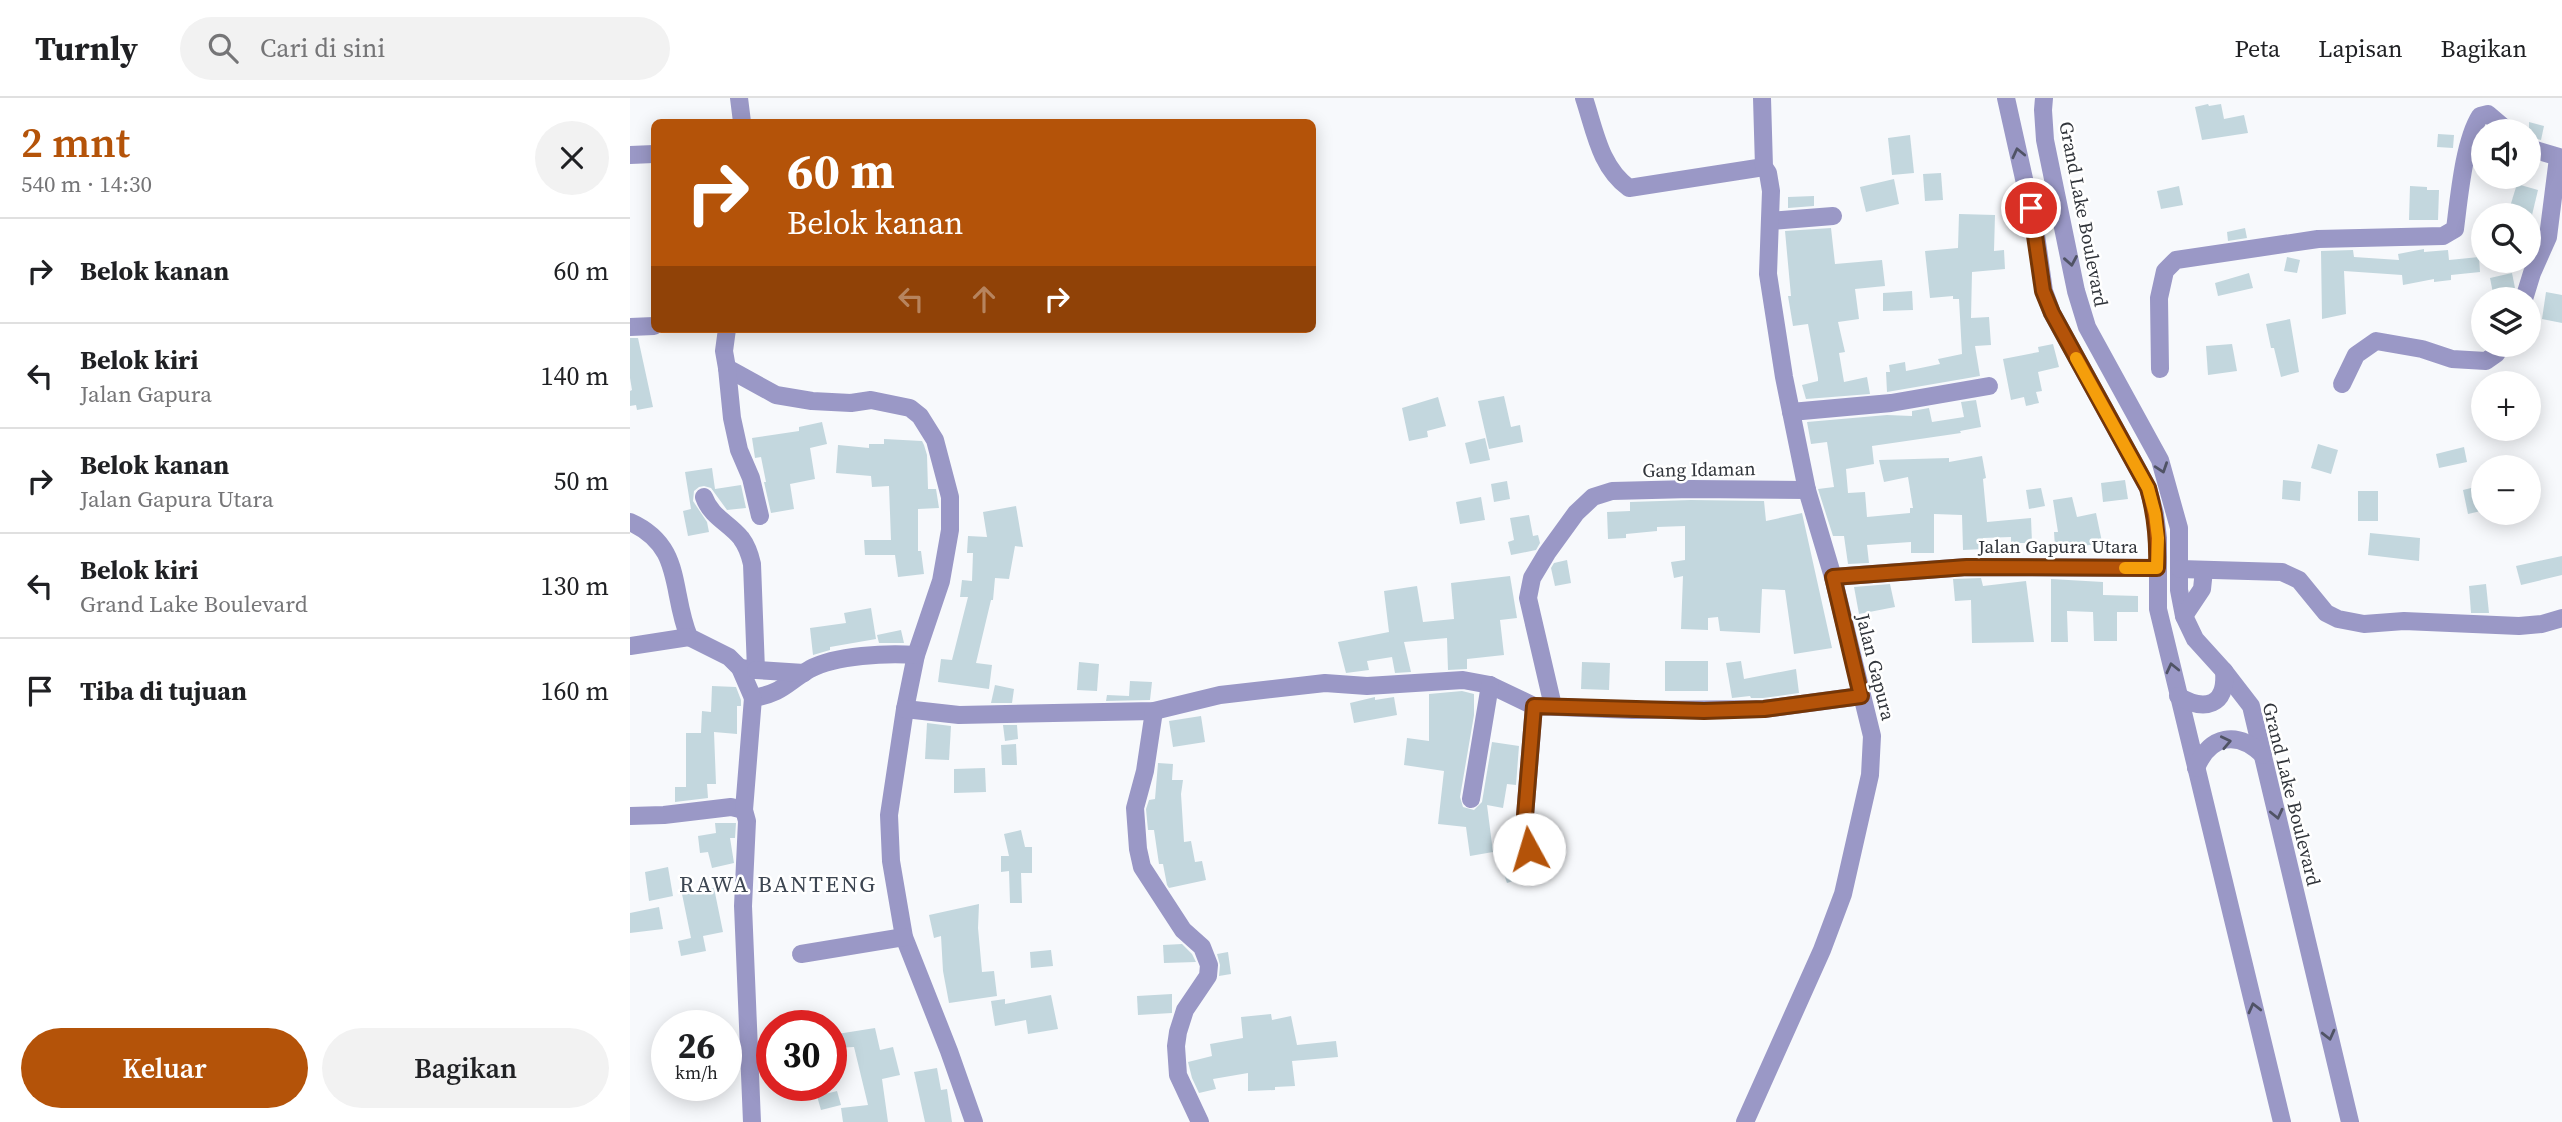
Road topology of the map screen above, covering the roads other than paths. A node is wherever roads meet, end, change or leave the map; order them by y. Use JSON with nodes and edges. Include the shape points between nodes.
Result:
{"nodes":[{"id":1,"x":739,"y":98,"type":"edge"},
{"id":2,"x":1584,"y":98,"type":"edge"},
{"id":3,"x":1762,"y":98,"type":"edge"},
{"id":4,"x":2006,"y":98,"type":"edge"},
{"id":5,"x":2044,"y":98,"type":"edge"},
{"id":6,"x":742,"y":119,"type":"edge"},
{"id":7,"x":2478,"y":119,"type":"edge"},
{"id":8,"x":2494,"y":119,"type":"edge"},
{"id":9,"x":2471,"y":140,"type":"edge"},
{"id":10,"x":2541,"y":152,"type":"edge"},
{"id":11,"x":651,"y":154,"type":"edge"},
{"id":12,"x":630,"y":155,"type":"edge"},
{"id":13,"x":2560,"y":158,"type":"edge"},
{"id":14,"x":1764,"y":167,"type":"junction"},
{"id":15,"x":1833,"y":216,"type":"dead end"},
{"id":16,"x":1770,"y":221,"type":"junction"},
{"id":17,"x":2528,"y":287,"type":"edge"},
{"id":18,"x":651,"y":326,"type":"edge"},
{"id":19,"x":630,"y":327,"type":"edge"},
{"id":20,"x":726,"y":333,"type":"edge"},
{"id":21,"x":2492,"y":357,"type":"edge"},
{"id":22,"x":727,"y":368,"type":"junction"},
{"id":23,"x":2160,"y":369,"type":"dead end"},
{"id":24,"x":2342,"y":384,"type":"dead end"},
{"id":25,"x":1989,"y":386,"type":"dead end"},
{"id":26,"x":1791,"y":412,"type":"junction"},
{"id":27,"x":1807,"y":490,"type":"junction"},
{"id":28,"x":704,"y":497,"type":"dead end"},
{"id":29,"x":760,"y":516,"type":"dead end"},
{"id":30,"x":630,"y":522,"type":"edge"},
{"id":31,"x":2157,"y":568,"type":"junction"},
{"id":32,"x":2180,"y":569,"type":"junction"},
{"id":33,"x":2204,"y":570,"type":"junction"},
{"id":34,"x":1833,"y":577,"type":"junction"},
{"id":35,"x":2184,"y":616,"type":"junction"},
{"id":36,"x":2562,"y":618,"type":"edge"},
{"id":37,"x":689,"y":637,"type":"junction"},
{"id":38,"x":630,"y":646,"type":"edge"},
{"id":39,"x":916,"y":655,"type":"junction"},
{"id":40,"x":748,"y":669,"type":"junction"},
{"id":41,"x":2224,"y":671,"type":"junction"},
{"id":42,"x":804,"y":673,"type":"junction"},
{"id":43,"x":1490,"y":685,"type":"junction"},
{"id":44,"x":1861,"y":696,"type":"junction"},
{"id":45,"x":2178,"y":696,"type":"junction"},
{"id":46,"x":753,"y":698,"type":"junction"},
{"id":47,"x":1534,"y":706,"type":"junction"},
{"id":48,"x":1553,"y":706,"type":"junction"},
{"id":49,"x":905,"y":709,"type":"junction"},
{"id":50,"x":1154,"y":711,"type":"junction"},
{"id":51,"x":2263,"y":755,"type":"junction"},
{"id":52,"x":2196,"y":768,"type":"junction"},
{"id":53,"x":1471,"y":799,"type":"dead end"},
{"id":54,"x":744,"y":810,"type":"junction"},
{"id":55,"x":630,"y":816,"type":"edge"},
{"id":56,"x":1529,"y":849,"type":"dead end"},
{"id":57,"x":904,"y":937,"type":"junction"},
{"id":58,"x":802,"y":954,"type":"dead end"},
{"id":59,"x":752,"y":1122,"type":"edge"},
{"id":60,"x":974,"y":1122,"type":"edge"},
{"id":61,"x":1200,"y":1122,"type":"edge"},
{"id":62,"x":1745,"y":1122,"type":"edge"},
{"id":63,"x":2282,"y":1122,"type":"edge"},
{"id":64,"x":2350,"y":1122,"type":"edge"}],
"edges":[{"from":1,"to":6,"type":"street"},
{"from":2,"to":14,"type":"street","via":[[1605,163],[1629,188]]},
{"from":3,"to":14,"type":"street","name":"Jalan Gapura"},
{"from":31,"to":4,"type":"street","one_way":true,"via":[[2158,538],[2148,488],[2043,291],[2035,228]]},
{"from":5,"to":32,"type":"street","name":"Grand Lake Boulevard","one_way":true,"via":[[2045,140],[2080,303],[2087,327],[2160,460],[2179,528]]},
{"from":7,"to":8,"type":"street","via":[[2488,114]]},
{"from":9,"to":23,"type":"street","via":[[2455,229],[2443,236],[2318,239],[2176,260],[2165,271],[2159,298]]},
{"from":10,"to":13,"type":"street"},
{"from":11,"to":12,"type":"street"},
{"from":13,"to":17,"type":"street","via":[[2548,237]]},
{"from":14,"to":16,"type":"street","name":"Jalan Gapura","via":[[1771,191]]},
{"from":15,"to":16,"type":"street"},
{"from":16,"to":26,"type":"street","name":"Jalan Gapura","via":[[1768,274]]},
{"from":18,"to":19,"type":"street"},
{"from":20,"to":22,"type":"street"},
{"from":21,"to":24,"type":"street","via":[[2486,361],[2452,359],[2376,341],[2356,355]]},
{"from":22,"to":29,"type":"street","via":[[734,429]]},
{"from":22,"to":39,"type":"street","via":[[776,395],[838,402],[871,400],[910,408],[920,416],[935,440],[950,497],[950,530],[941,581]]},
{"from":25,"to":26,"type":"street","via":[[1891,403]]},
{"from":26,"to":27,"type":"street","name":"Jalan Gapura"},
{"from":27,"to":34,"type":"street","name":"Jalan Gapura"},
{"from":27,"to":48,"type":"street","name":"Gang Idaman","via":[[1612,491],[1593,497],[1547,553],[1532,578],[1528,598]]},
{"from":28,"to":40,"type":"street","via":[[708,509],[741,537],[752,564]]},
{"from":30,"to":37,"type":"street","via":[[659,540],[669,556]]},
{"from":31,"to":34,"type":"street","name":"Jalan Gapura Utara","via":[[1967,567]]},
{"from":45,"to":31,"type":"street","one_way":true,"via":[[2158,609]]},
{"from":32,"to":33,"type":"street"},
{"from":32,"to":35,"type":"street","name":"Grand Lake Boulevard"},
{"from":33,"to":35,"type":"street","via":[[2202,589]]},
{"from":33,"to":36,"type":"street","via":[[2282,572],[2299,580],[2326,613],[2364,624],[2404,621],[2519,626]]},
{"from":34,"to":44,"type":"street","name":"Jalan Gapura"},
{"from":35,"to":41,"type":"street","name":"Grand Lake Boulevard","via":[[2195,639]]},
{"from":37,"to":38,"type":"street"},
{"from":37,"to":40,"type":"street"},
{"from":39,"to":42,"type":"street","via":[[850,658]]},
{"from":39,"to":49,"type":"street"},
{"from":40,"to":42,"type":"street"},
{"from":40,"to":46,"type":"street"},
{"from":41,"to":45,"type":"street","via":[[2223,693],[2212,704],[2190,703]]},
{"from":41,"to":51,"type":"street","name":"Grand Lake Boulevard","via":[[2250,706]]},
{"from":42,"to":46,"type":"street","via":[[773,694]]},
{"from":43,"to":47,"type":"street"},
{"from":43,"to":50,"type":"street","via":[[1463,680],[1367,686],[1325,683],[1220,695]]},
{"from":43,"to":53,"type":"street"},
{"from":44,"to":48,"type":"street","via":[[1764,709],[1704,711]]},
{"from":44,"to":62,"type":"street","name":"Jalan Gapura","via":[[1872,736],[1870,775],[1843,894]]},
{"from":45,"to":52,"type":"street"},
{"from":46,"to":54,"type":"street"},
{"from":47,"to":48,"type":"street"},
{"from":47,"to":56,"type":"street","via":[[1524,828]]},
{"from":49,"to":50,"type":"street","via":[[959,715]]},
{"from":49,"to":57,"type":"street","via":[[889,815],[891,861]]},
{"from":50,"to":61,"type":"street","via":[[1135,808],[1138,849],[1142,866],[1183,930],[1202,947],[1209,965],[1208,976],[1185,1010],[1176,1046],[1178,1075]]},
{"from":52,"to":51,"type":"street","one_way":true,"via":[[2206,750],[2230,739],[2251,743]]},
{"from":51,"to":64,"type":"street","name":"Grand Lake Boulevard","one_way":true},
{"from":63,"to":52,"type":"street","one_way":true},
{"from":54,"to":55,"type":"street","via":[[731,807]]},
{"from":54,"to":59,"type":"street"},
{"from":57,"to":58,"type":"street"},
{"from":57,"to":60,"type":"street"}]}
